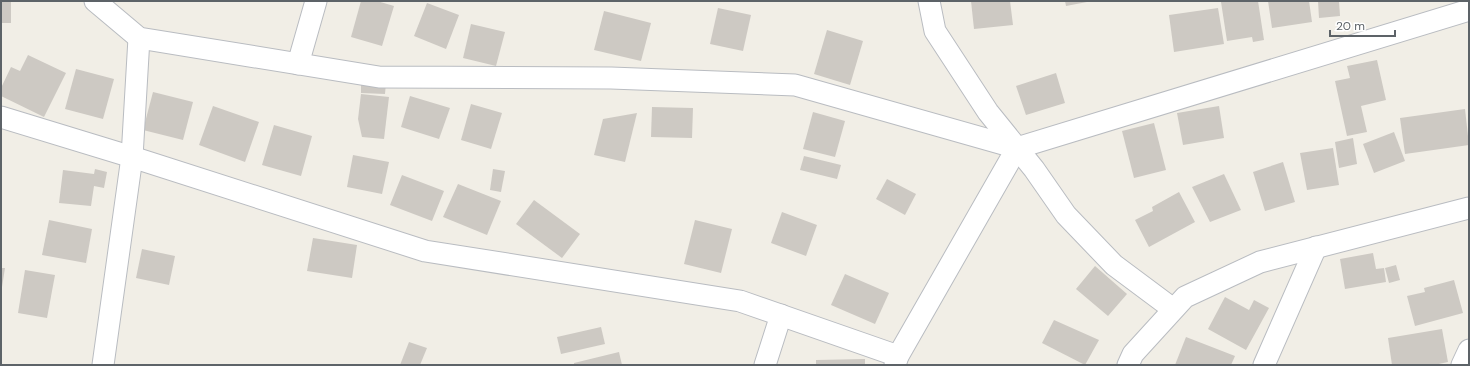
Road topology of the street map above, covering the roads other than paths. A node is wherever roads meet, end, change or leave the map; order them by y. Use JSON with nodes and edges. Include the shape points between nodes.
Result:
{"nodes":[{"id":1,"x":95,"y":1,"type":"edge"},
{"id":2,"x":316,"y":1,"type":"edge"},
{"id":3,"x":929,"y":1,"type":"edge"},
{"id":4,"x":1459,"y":8,"type":"edge"},
{"id":5,"x":139,"y":38,"type":"junction"},
{"id":6,"x":298,"y":64,"type":"junction"},
{"id":7,"x":1,"y":117,"type":"edge"},
{"id":8,"x":1017,"y":148,"type":"junction"},
{"id":9,"x":132,"y":157,"type":"junction"},
{"id":10,"x":1469,"y":208,"type":"edge"},
{"id":11,"x":1316,"y":247,"type":"junction"},
{"id":12,"x":1173,"y":309,"type":"junction"},
{"id":13,"x":781,"y":315,"type":"junction"},
{"id":14,"x":1469,"y":350,"type":"edge"},
{"id":15,"x":896,"y":360,"type":"edge"},
{"id":16,"x":102,"y":365,"type":"edge"},
{"id":17,"x":765,"y":365,"type":"edge"},
{"id":18,"x":1128,"y":365,"type":"edge"},
{"id":19,"x":1264,"y":365,"type":"edge"},
{"id":20,"x":1462,"y":365,"type":"edge"}],
"edges":[{"from":1,"to":5,"type":"street"},
{"from":2,"to":6,"type":"street"},
{"from":3,"to":8,"type":"street","via":[[935,31],[988,112]]},
{"from":4,"to":8,"type":"street"},
{"from":5,"to":6,"type":"street"},
{"from":5,"to":9,"type":"street"},
{"from":6,"to":8,"type":"street","via":[[379,77],[611,78],[795,85]]},
{"from":7,"to":9,"type":"street"},
{"from":8,"to":12,"type":"street","via":[[1066,215],[1114,265]]},
{"from":8,"to":15,"type":"street"},
{"from":9,"to":13,"type":"street","via":[[425,251],[740,301]]},
{"from":9,"to":16,"type":"street"},
{"from":10,"to":11,"type":"street"},
{"from":11,"to":12,"type":"street","via":[[1260,262],[1184,297]]},
{"from":11,"to":19,"type":"street"},
{"from":12,"to":18,"type":"street","via":[[1132,354]]},
{"from":13,"to":15,"type":"street"},
{"from":13,"to":17,"type":"street"},
{"from":14,"to":20,"type":"street"}]}
